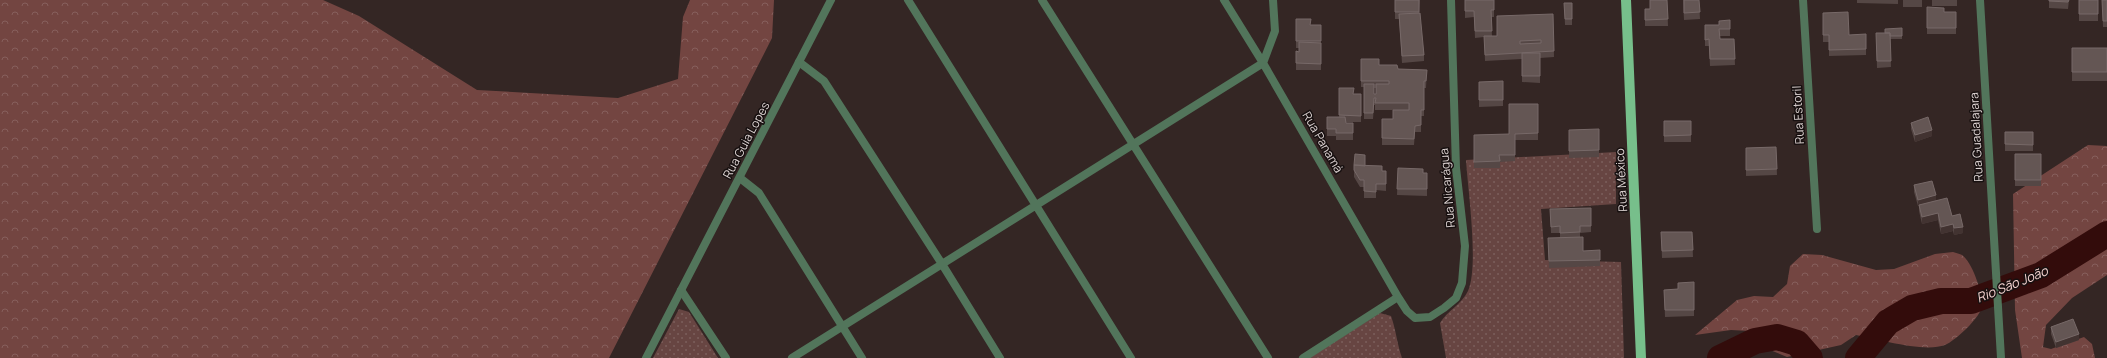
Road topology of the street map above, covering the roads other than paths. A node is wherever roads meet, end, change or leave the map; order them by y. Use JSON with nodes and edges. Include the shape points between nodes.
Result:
{"nodes":[{"id":1,"x":830,"y":0,"type":"edge"},
{"id":2,"x":908,"y":0,"type":"edge"},
{"id":3,"x":1042,"y":0,"type":"edge"},
{"id":4,"x":1224,"y":0,"type":"edge"},
{"id":5,"x":1273,"y":0,"type":"edge"},
{"id":6,"x":1451,"y":0,"type":"edge"},
{"id":7,"x":1626,"y":0,"type":"edge"},
{"id":8,"x":1803,"y":0,"type":"edge"},
{"id":9,"x":1980,"y":0,"type":"edge"},
{"id":10,"x":799,"y":62,"type":"junction"},
{"id":11,"x":1263,"y":63,"type":"junction"},
{"id":12,"x":1133,"y":144,"type":"junction"},
{"id":13,"x":740,"y":178,"type":"junction"},
{"id":14,"x":1036,"y":205,"type":"junction"},
{"id":15,"x":1816,"y":229,"type":"dead end"},
{"id":16,"x":942,"y":264,"type":"junction"},
{"id":17,"x":681,"y":290,"type":"junction"},
{"id":18,"x":1398,"y":297,"type":"junction"},
{"id":19,"x":842,"y":326,"type":"junction"},
{"id":20,"x":646,"y":358,"type":"edge"},
{"id":21,"x":726,"y":358,"type":"edge"},
{"id":22,"x":792,"y":358,"type":"edge"},
{"id":23,"x":862,"y":358,"type":"edge"},
{"id":24,"x":1000,"y":358,"type":"edge"},
{"id":25,"x":1131,"y":358,"type":"edge"},
{"id":26,"x":1268,"y":358,"type":"edge"},
{"id":27,"x":1303,"y":358,"type":"edge"},
{"id":28,"x":1641,"y":358,"type":"edge"},
{"id":29,"x":2001,"y":358,"type":"edge"}],
"edges":[{"from":1,"to":10,"type":"street","name":"Rua Guia Lopes"},
{"from":2,"to":14,"type":"street"},
{"from":3,"to":12,"type":"street"},
{"from":4,"to":11,"type":"street","name":"Rua Panamá"},
{"from":5,"to":11,"type":"street","via":[[1275,31]]},
{"from":6,"to":18,"type":"street","name":"Rua Nicarágua","via":[[1456,168],[1465,246],[1462,283],[1456,298],[1430,317],[1415,318]]},
{"from":7,"to":28,"type":"main road","name":"Rua México"},
{"from":8,"to":15,"type":"street","name":"Rua Estoril"},
{"from":9,"to":29,"type":"street","name":"Rua Guadalajara"},
{"from":10,"to":13,"type":"street","name":"Rua Guia Lopes"},
{"from":10,"to":16,"type":"street","via":[[824,81]]},
{"from":11,"to":12,"type":"street"},
{"from":11,"to":18,"type":"street","name":"Rua Panamá"},
{"from":12,"to":14,"type":"street"},
{"from":12,"to":26,"type":"street"},
{"from":13,"to":17,"type":"street","name":"Rua Guia Lopes"},
{"from":13,"to":19,"type":"street","via":[[759,194]]},
{"from":14,"to":16,"type":"street"},
{"from":14,"to":25,"type":"street"},
{"from":16,"to":19,"type":"street"},
{"from":16,"to":24,"type":"street"},
{"from":17,"to":20,"type":"street","name":"Rua Guia Lopes"},
{"from":17,"to":21,"type":"street"},
{"from":18,"to":27,"type":"street"},
{"from":19,"to":22,"type":"street"},
{"from":19,"to":23,"type":"street"}]}
